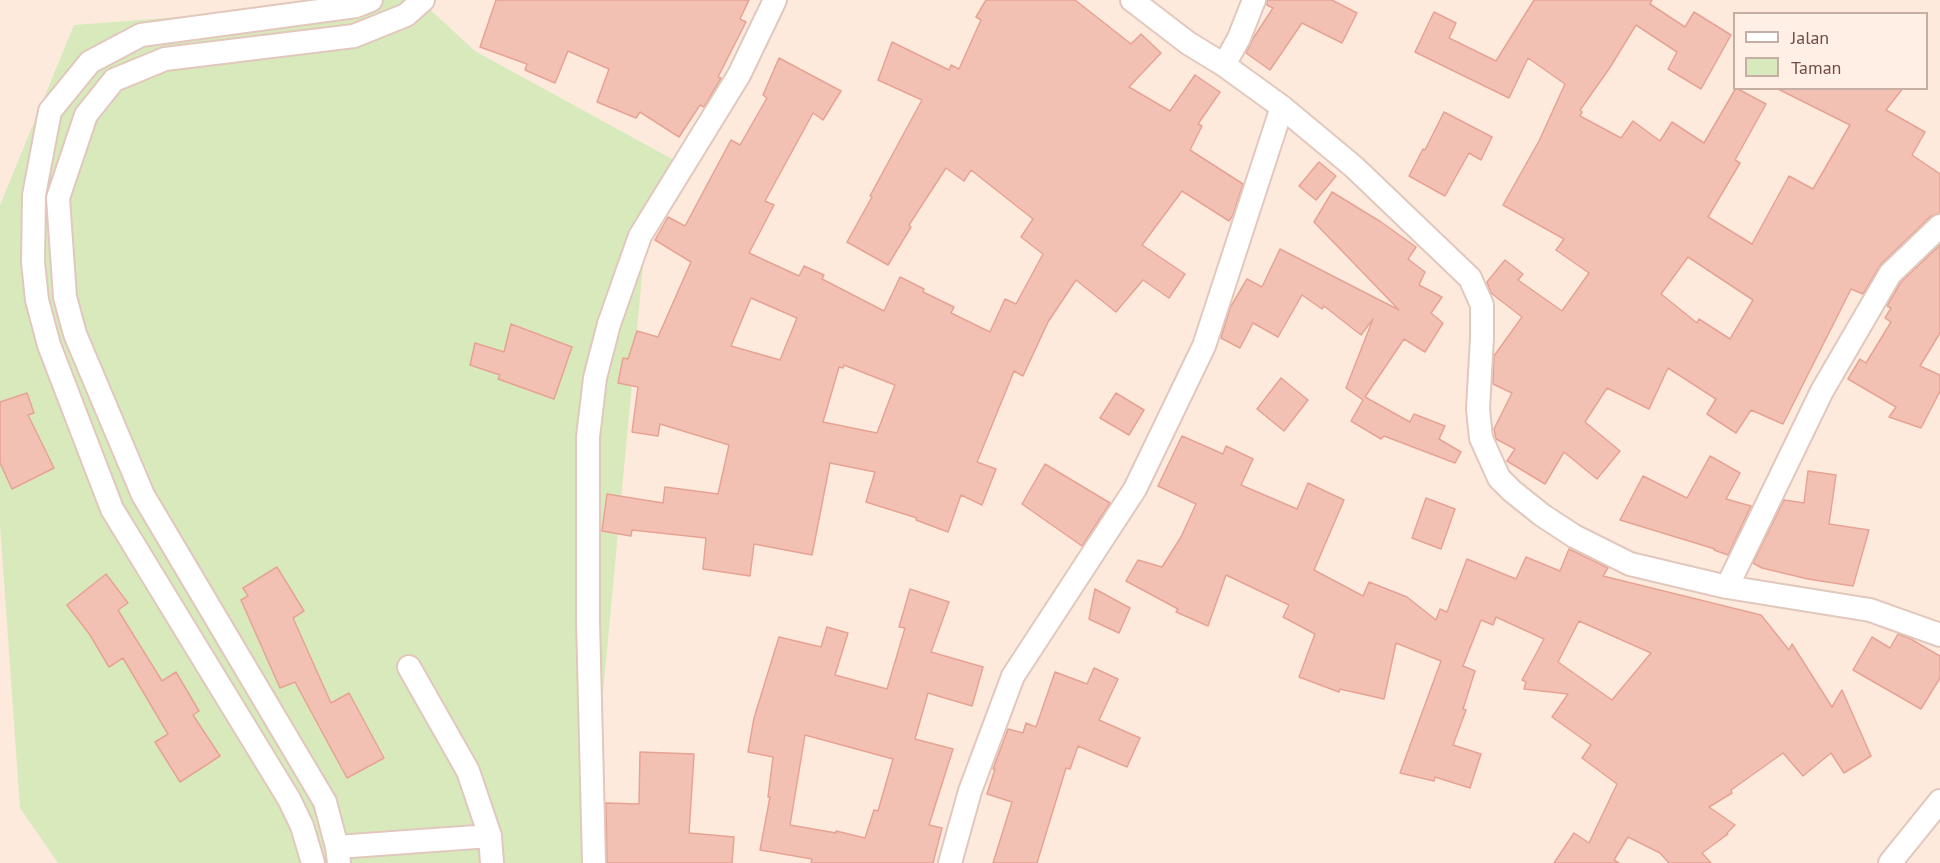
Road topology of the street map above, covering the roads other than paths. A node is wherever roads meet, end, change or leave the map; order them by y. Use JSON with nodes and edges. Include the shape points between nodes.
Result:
{"nodes":[{"id":1,"x":371,"y":0,"type":"edge"},
{"id":2,"x":423,"y":0,"type":"edge"},
{"id":3,"x":775,"y":0,"type":"edge"},
{"id":4,"x":1132,"y":0,"type":"edge"},
{"id":5,"x":1254,"y":0,"type":"edge"},
{"id":6,"x":1224,"y":65,"type":"junction"},
{"id":7,"x":1282,"y":107,"type":"junction"},
{"id":8,"x":1940,"y":226,"type":"edge"},
{"id":9,"x":1726,"y":587,"type":"junction"},
{"id":10,"x":1940,"y":635,"type":"edge"},
{"id":11,"x":409,"y":668,"type":"dead end"},
{"id":12,"x":1940,"y":801,"type":"edge"},
{"id":13,"x":490,"y":837,"type":"junction"},
{"id":14,"x":338,"y":855,"type":"edge"},
{"id":15,"x":313,"y":863,"type":"edge"},
{"id":16,"x":492,"y":863,"type":"edge"},
{"id":17,"x":594,"y":863,"type":"edge"},
{"id":18,"x":950,"y":863,"type":"edge"},
{"id":19,"x":1890,"y":863,"type":"edge"}],
"edges":[{"from":1,"to":15,"type":"street","via":[[356,6],[141,34],[90,62],[50,111],[34,195],[37,300],[49,345],[112,509],[289,799]]},
{"from":2,"to":14,"type":"street","via":[[406,15],[354,36],[165,59],[114,80],[86,115],[58,198],[65,297],[75,334],[143,495],[325,802]]},
{"from":3,"to":17,"type":"street","via":[[739,75],[640,236],[594,378],[588,437],[588,621]]},
{"from":4,"to":6,"type":"street"},
{"from":5,"to":6,"type":"street"},
{"from":6,"to":7,"type":"street"},
{"from":7,"to":9,"type":"street","via":[[1354,166],[1470,278],[1482,305],[1478,409],[1482,438],[1499,478],[1574,536],[1630,564]]},
{"from":7,"to":18,"type":"street","via":[[1204,346],[1135,489],[1013,676],[970,791]]},
{"from":8,"to":9,"type":"street","via":[[1884,284],[1822,391]]},
{"from":9,"to":10,"type":"street","via":[[1870,610]]},
{"from":11,"to":13,"type":"street","via":[[468,771]]},
{"from":12,"to":19,"type":"street"},
{"from":13,"to":14,"type":"street"},
{"from":13,"to":16,"type":"street"}]}
